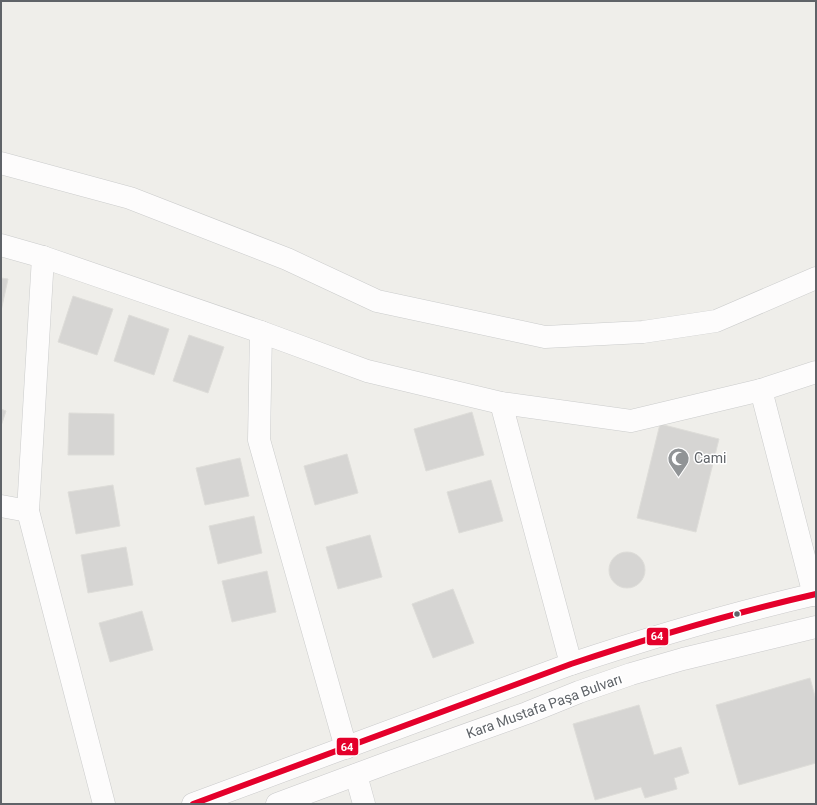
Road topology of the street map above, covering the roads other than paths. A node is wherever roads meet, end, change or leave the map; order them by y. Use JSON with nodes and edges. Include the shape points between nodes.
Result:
{"nodes":[{"id":1,"x":1,"y":163,"type":"edge"},
{"id":2,"x":1,"y":245,"type":"edge"},
{"id":3,"x":43,"y":257,"type":"junction"},
{"id":4,"x":816,"y":278,"type":"edge"},
{"id":5,"x":261,"y":332,"type":"junction"},
{"id":6,"x":816,"y":372,"type":"edge"},
{"id":7,"x":761,"y":390,"type":"junction"},
{"id":8,"x":501,"y":403,"type":"junction"},
{"id":9,"x":1,"y":506,"type":"edge"},
{"id":10,"x":28,"y":511,"type":"junction"},
{"id":11,"x":815,"y":594,"type":"edge"},
{"id":12,"x":816,"y":627,"type":"edge"},
{"id":13,"x":571,"y":664,"type":"junction"},
{"id":14,"x":346,"y":748,"type":"junction"},
{"id":15,"x":356,"y":775,"type":"junction"},
{"id":16,"x":104,"y":804,"type":"edge"},
{"id":17,"x":192,"y":804,"type":"edge"},
{"id":18,"x":277,"y":804,"type":"edge"},
{"id":19,"x":364,"y":804,"type":"edge"}],
"edges":[{"from":1,"to":4,"type":"street","via":[[130,198],[287,259],[377,301],[545,337],[643,332],[716,321]]},
{"from":2,"to":3,"type":"street"},
{"from":3,"to":5,"type":"street"},
{"from":3,"to":10,"type":"street"},
{"from":5,"to":8,"type":"street","via":[[367,371]]},
{"from":5,"to":14,"type":"street","via":[[259,440]]},
{"from":6,"to":7,"type":"street"},
{"from":7,"to":8,"type":"street","via":[[632,421]]},
{"from":7,"to":11,"type":"street"},
{"from":8,"to":13,"type":"street"},
{"from":9,"to":10,"type":"street"},
{"from":10,"to":16,"type":"street"},
{"from":11,"to":13,"type":"street","name":"Kara Mustafa Paşa Bulvarı","via":[[688,627]]},
{"from":12,"to":15,"type":"street","name":"Kara Mustafa Paşa Bulvarı","via":[[631,674]]},
{"from":13,"to":14,"type":"street","name":"Kara Mustafa Paşa Bulvarı"},
{"from":14,"to":17,"type":"street","name":"Kara Mustafa Paşa Bulvarı"},
{"from":15,"to":18,"type":"street","name":"Kara Mustafa Paşa Bulvarı"},
{"from":15,"to":19,"type":"street"}]}
